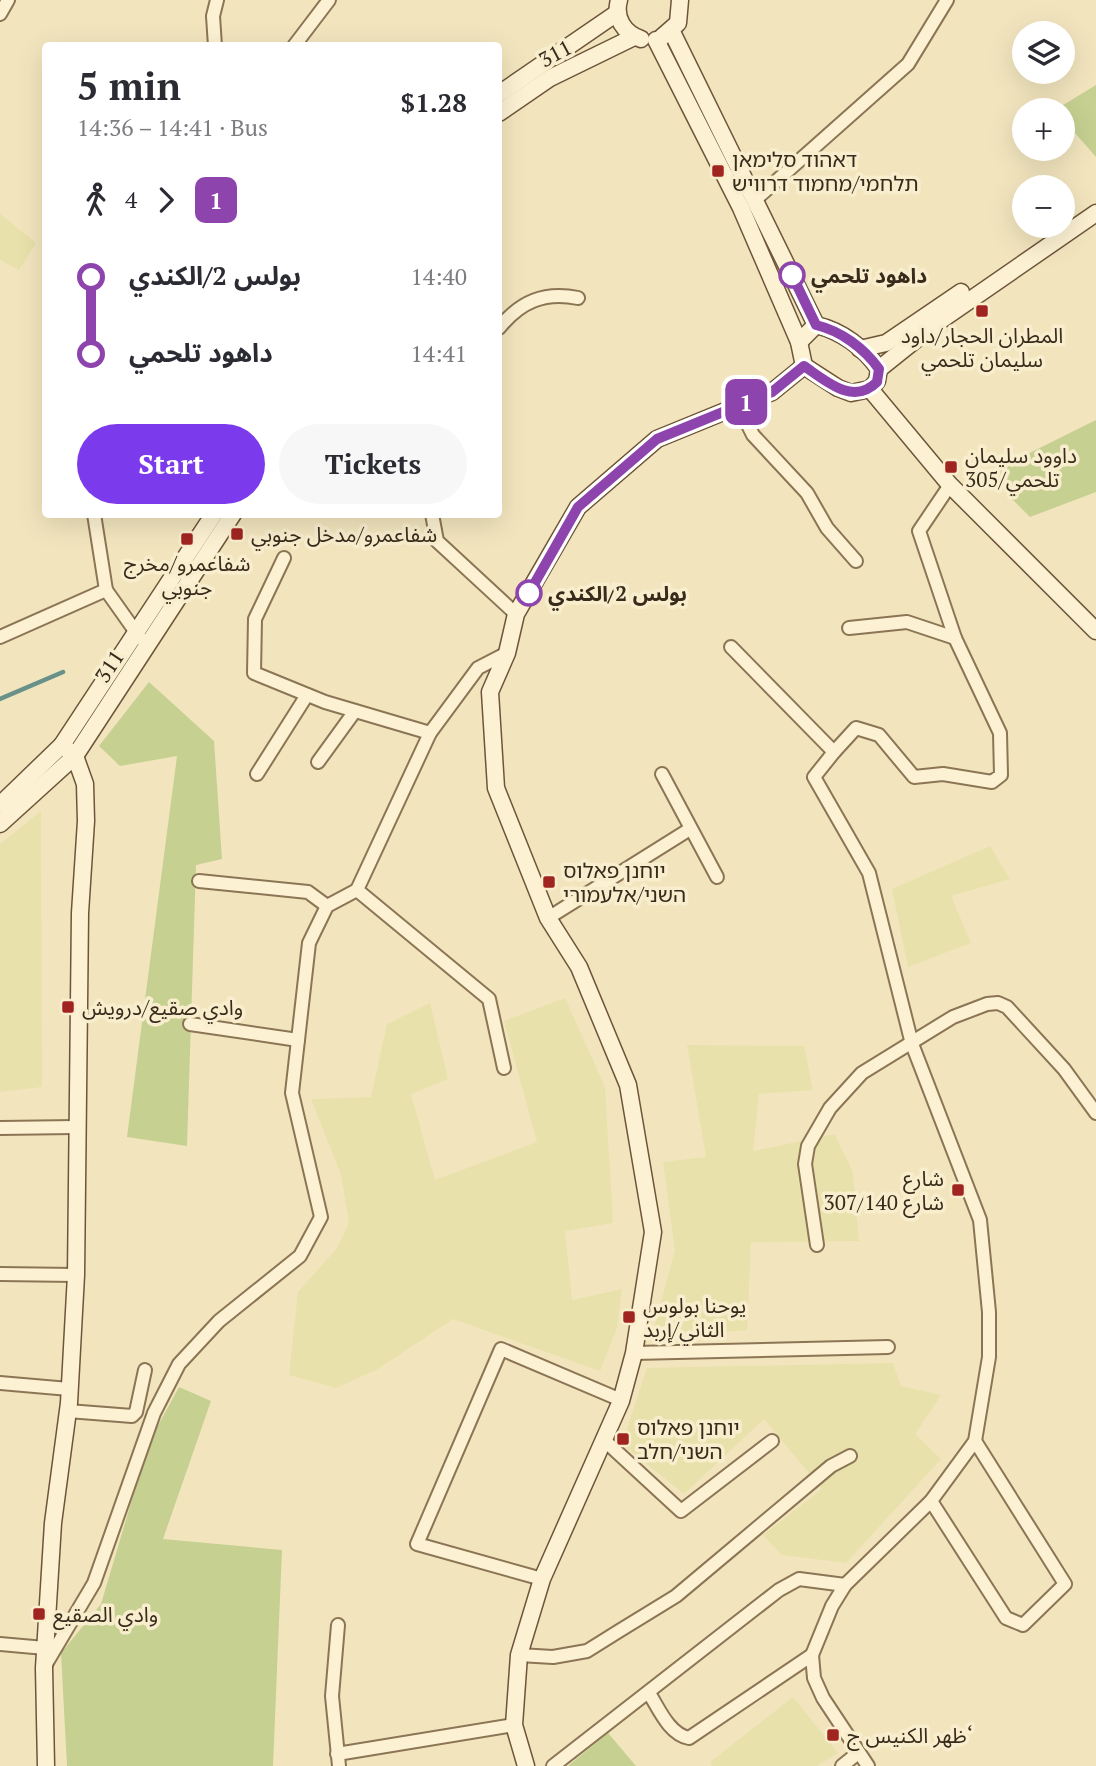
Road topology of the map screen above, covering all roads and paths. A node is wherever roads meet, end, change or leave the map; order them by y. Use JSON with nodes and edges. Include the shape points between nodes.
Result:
{"nodes":[{"id":1,"x":8,"y":0,"type":"edge"},
{"id":2,"x":217,"y":0,"type":"edge"},
{"id":3,"x":329,"y":0,"type":"edge"},
{"id":4,"x":680,"y":0,"type":"edge"},
{"id":5,"x":947,"y":0,"type":"edge"},
{"id":6,"x":618,"y":6,"type":"edge"},
{"id":7,"x":0,"y":14,"type":"edge"},
{"id":8,"x":671,"y":32,"type":"junction"},
{"id":9,"x":634,"y":37,"type":"junction"},
{"id":10,"x":656,"y":40,"type":"junction"},
{"id":11,"x":215,"y":42,"type":"edge"},
{"id":12,"x":297,"y":42,"type":"edge"},
{"id":13,"x":502,"y":92,"type":"edge"},
{"id":14,"x":502,"y":111,"type":"edge"},
{"id":15,"x":756,"y":199,"type":"junction"},
{"id":16,"x":1096,"y":200,"type":"edge"},
{"id":17,"x":1096,"y":213,"type":"edge"},
{"id":18,"x":1075,"y":215,"type":"edge"},
{"id":19,"x":1042,"y":238,"type":"edge"},
{"id":20,"x":578,"y":298,"type":"dead end"},
{"id":21,"x":502,"y":324,"type":"edge"},
{"id":22,"x":816,"y":325,"type":"junction"},
{"id":23,"x":799,"y":342,"type":"junction"},
{"id":24,"x":860,"y":349,"type":"junction"},
{"id":25,"x":804,"y":366,"type":"junction"},
{"id":26,"x":879,"y":369,"type":"junction"},
{"id":27,"x":870,"y":389,"type":"junction"},
{"id":28,"x":744,"y":403,"type":"junction"},
{"id":29,"x":950,"y":485,"type":"junction"},
{"id":30,"x":95,"y":518,"type":"edge"},
{"id":31,"x":211,"y":518,"type":"edge"},
{"id":32,"x":230,"y":518,"type":"edge"},
{"id":33,"x":433,"y":518,"type":"edge"},
{"id":34,"x":284,"y":558,"type":"dead end"},
{"id":35,"x":856,"y":561,"type":"dead end"},
{"id":36,"x":106,"y":590,"type":"junction"},
{"id":37,"x":516,"y":614,"type":"junction"},
{"id":38,"x":849,"y":628,"type":"dead end"},
{"id":39,"x":1096,"y":631,"type":"edge"},
{"id":40,"x":134,"y":635,"type":"junction"},
{"id":41,"x":0,"y":637,"type":"edge"},
{"id":42,"x":955,"y":638,"type":"junction"},
{"id":43,"x":149,"y":644,"type":"junction"},
{"id":44,"x":731,"y":647,"type":"dead end"},
{"id":45,"x":507,"y":653,"type":"junction"},
{"id":46,"x":307,"y":695,"type":"junction"},
{"id":47,"x":355,"y":711,"type":"junction"},
{"id":48,"x":430,"y":733,"type":"junction"},
{"id":49,"x":69,"y":750,"type":"junction"},
{"id":50,"x":834,"y":752,"type":"junction"},
{"id":51,"x":318,"y":762,"type":"dead end"},
{"id":52,"x":257,"y":774,"type":"dead end"},
{"id":53,"x":662,"y":774,"type":"dead end"},
{"id":54,"x":0,"y":805,"type":"edge"},
{"id":55,"x":0,"y":824,"type":"edge"},
{"id":56,"x":690,"y":829,"type":"junction"},
{"id":57,"x":717,"y":877,"type":"dead end"},
{"id":58,"x":199,"y":881,"type":"dead end"},
{"id":59,"x":356,"y":890,"type":"junction"},
{"id":60,"x":327,"y":906,"type":"junction"},
{"id":61,"x":548,"y":918,"type":"junction"},
{"id":62,"x":190,"y":1024,"type":"dead end"},
{"id":63,"x":298,"y":1040,"type":"junction"},
{"id":64,"x":912,"y":1044,"type":"junction"},
{"id":65,"x":503,"y":1068,"type":"dead end"},
{"id":66,"x":1096,"y":1113,"type":"edge"},
{"id":67,"x":75,"y":1127,"type":"junction"},
{"id":68,"x":0,"y":1128,"type":"edge"},
{"id":69,"x":817,"y":1245,"type":"dead end"},
{"id":70,"x":0,"y":1274,"type":"edge"},
{"id":71,"x":76,"y":1275,"type":"junction"},
{"id":72,"x":888,"y":1347,"type":"dead end"},
{"id":73,"x":634,"y":1353,"type":"junction"},
{"id":74,"x":145,"y":1370,"type":"dead end"},
{"id":75,"x":0,"y":1383,"type":"edge"},
{"id":76,"x":69,"y":1390,"type":"junction"},
{"id":77,"x":621,"y":1400,"type":"junction"},
{"id":78,"x":68,"y":1411,"type":"junction"},
{"id":79,"x":604,"y":1440,"type":"junction"},
{"id":80,"x":772,"y":1441,"type":"dead end"},
{"id":81,"x":975,"y":1441,"type":"junction"},
{"id":82,"x":850,"y":1455,"type":"dead end"},
{"id":83,"x":931,"y":1500,"type":"junction"},
{"id":84,"x":542,"y":1579,"type":"junction"},
{"id":85,"x":845,"y":1585,"type":"junction"},
{"id":86,"x":338,"y":1625,"type":"dead end"},
{"id":87,"x":0,"y":1644,"type":"edge"},
{"id":88,"x":45,"y":1648,"type":"junction"},
{"id":89,"x":519,"y":1655,"type":"junction"},
{"id":90,"x":812,"y":1655,"type":"junction"},
{"id":91,"x":44,"y":1668,"type":"junction"},
{"id":92,"x":649,"y":1693,"type":"junction"},
{"id":93,"x":514,"y":1725,"type":"junction"},
{"id":94,"x":858,"y":1753,"type":"junction"},
{"id":95,"x":338,"y":1760,"type":"edge"},
{"id":96,"x":46,"y":1766,"type":"edge"},
{"id":97,"x":526,"y":1766,"type":"edge"},
{"id":98,"x":553,"y":1766,"type":"edge"},
{"id":99,"x":842,"y":1766,"type":"edge"},
{"id":100,"x":867,"y":1766,"type":"edge"}],
"edges":[{"from":1,"to":7,"type":"street"},
{"from":2,"to":11,"type":"street"},
{"from":3,"to":12,"type":"street"},
{"from":4,"to":8,"type":"street","via":[[681,12]]},
{"from":5,"to":15,"type":"street","via":[[908,64]]},
{"from":6,"to":9,"type":"street","via":[[621,24]]},
{"from":6,"to":13,"type":"street","name":"311"},
{"from":8,"to":10,"type":"street"},
{"from":8,"to":15,"type":"street"},
{"from":9,"to":10,"type":"street"},
{"from":9,"to":14,"type":"street","name":"311","via":[[550,78]]},
{"from":10,"to":23,"type":"street","via":[[741,208]]},
{"from":15,"to":22,"type":"street"},
{"from":16,"to":18,"type":"street"},
{"from":17,"to":26,"type":"street","via":[[934,325]]},
{"from":19,"to":24,"type":"street","via":[[886,343]]},
{"from":20,"to":21,"type":"street","via":[[543,296],[513,311]]},
{"from":22,"to":23,"type":"street"},
{"from":22,"to":24,"type":"street","via":[[833,329]]},
{"from":23,"to":25,"type":"street"},
{"from":24,"to":26,"type":"street"},
{"from":25,"to":27,"type":"street","via":[[851,393]]},
{"from":25,"to":28,"type":"street","via":[[772,392]]},
{"from":26,"to":27,"type":"street","via":[[877,382]]},
{"from":27,"to":29,"type":"street"},
{"from":28,"to":35,"type":"street","via":[[754,435],[807,493],[827,528]]},
{"from":28,"to":37,"type":"street","via":[[657,439],[578,507]]},
{"from":29,"to":39,"type":"street"},
{"from":29,"to":42,"type":"street","via":[[919,531]]},
{"from":30,"to":36,"type":"street"},
{"from":31,"to":40,"type":"street","name":"311"},
{"from":32,"to":43,"type":"street","name":"311"},
{"from":33,"to":37,"type":"street","via":[[437,541]]},
{"from":34,"to":46,"type":"street","via":[[255,619],[254,673]]},
{"from":36,"to":40,"type":"street"},
{"from":36,"to":41,"type":"street"},
{"from":37,"to":45,"type":"street"},
{"from":38,"to":42,"type":"street","via":[[906,622]]},
{"from":40,"to":43,"type":"street"},
{"from":40,"to":49,"type":"street","name":"311"},
{"from":42,"to":50,"type":"street","via":[[1000,733],[1001,775],[992,782],[943,774],[914,777],[879,735],[856,728]]},
{"from":43,"to":49,"type":"street","name":"311"},
{"from":44,"to":50,"type":"street"},
{"from":45,"to":48,"type":"street","via":[[478,668]]},
{"from":45,"to":61,"type":"street","via":[[490,692],[496,788]]},
{"from":46,"to":47,"type":"street"},
{"from":46,"to":52,"type":"street"},
{"from":47,"to":48,"type":"street"},
{"from":47,"to":51,"type":"street"},
{"from":48,"to":59,"type":"street"},
{"from":49,"to":54,"type":"street","name":"311"},
{"from":49,"to":55,"type":"street","name":"311"},
{"from":49,"to":67,"type":"street","via":[[85,784],[86,821]]},
{"from":50,"to":64,"type":"street","via":[[814,777],[869,873]]},
{"from":53,"to":56,"type":"street"},
{"from":56,"to":57,"type":"street"},
{"from":56,"to":61,"type":"street"},
{"from":58,"to":60,"type":"street","via":[[308,892]]},
{"from":59,"to":60,"type":"street"},
{"from":59,"to":65,"type":"street","via":[[489,999]]},
{"from":60,"to":63,"type":"street","via":[[309,943]]},
{"from":61,"to":73,"type":"street","via":[[579,967],[628,1085],[653,1232]]},
{"from":62,"to":63,"type":"street"},
{"from":63,"to":91,"type":"street","via":[[292,1093],[321,1217],[300,1256],[219,1321],[179,1364],[154,1413],[94,1583]]},
{"from":64,"to":66,"type":"street","via":[[953,1017],[998,1003],[1034,1035]]},
{"from":64,"to":69,"type":"street","via":[[862,1073],[830,1108],[808,1146],[805,1164]]},
{"from":64,"to":81,"type":"street","via":[[980,1220],[989,1357]]},
{"from":67,"to":68,"type":"street"},
{"from":67,"to":71,"type":"street"},
{"from":70,"to":71,"type":"street"},
{"from":71,"to":76,"type":"street"},
{"from":72,"to":73,"type":"street"},
{"from":73,"to":77,"type":"street"},
{"from":74,"to":78,"type":"street","via":[[132,1416]]},
{"from":75,"to":76,"type":"street"},
{"from":76,"to":78,"type":"street"},
{"from":77,"to":79,"type":"street"},
{"from":77,"to":84,"type":"street","via":[[501,1349],[417,1544]]},
{"from":78,"to":88,"type":"street","via":[[53,1523]]},
{"from":79,"to":80,"type":"street","via":[[681,1511]]},
{"from":79,"to":84,"type":"street"},
{"from":81,"to":83,"type":"street"},
{"from":81,"to":83,"type":"street","via":[[1065,1584],[1023,1625],[1006,1618]]},
{"from":82,"to":89,"type":"street","via":[[676,1596],[587,1651],[553,1657]]},
{"from":83,"to":85,"type":"street"},
{"from":84,"to":89,"type":"street"},
{"from":85,"to":90,"type":"street"},
{"from":85,"to":92,"type":"street","via":[[799,1579],[779,1590]]},
{"from":86,"to":95,"type":"street","via":[[332,1696]]},
{"from":87,"to":88,"type":"street"},
{"from":88,"to":91,"type":"street"},
{"from":89,"to":93,"type":"street"},
{"from":90,"to":92,"type":"street","via":[[689,1738],[672,1728]]},
{"from":90,"to":94,"type":"street","via":[[814,1678],[823,1698]]},
{"from":91,"to":96,"type":"street"},
{"from":92,"to":98,"type":"street"},
{"from":93,"to":95,"type":"street"},
{"from":93,"to":97,"type":"street"},
{"from":94,"to":99,"type":"street"},
{"from":94,"to":100,"type":"street"}]}
